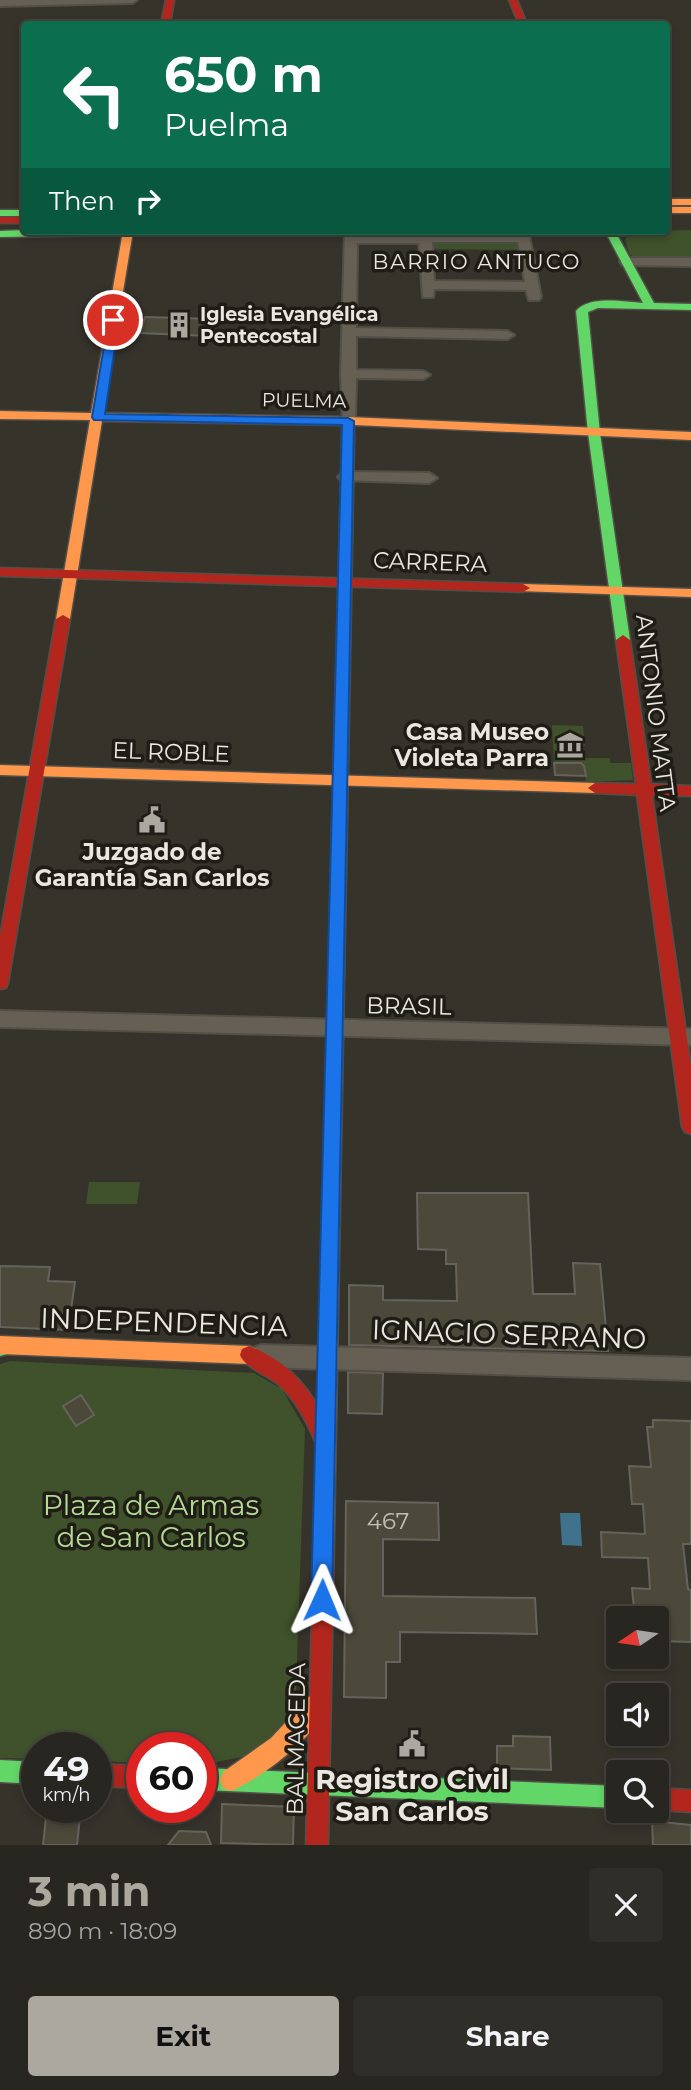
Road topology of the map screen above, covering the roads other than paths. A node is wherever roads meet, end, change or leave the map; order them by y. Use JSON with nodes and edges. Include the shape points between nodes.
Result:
{"nodes":[{"id":1,"x":132,"y":0,"type":"edge"},
{"id":2,"x":170,"y":0,"type":"edge"},
{"id":3,"x":513,"y":0,"type":"edge"},
{"id":4,"x":41,"y":1,"type":"edge"},
{"id":5,"x":0,"y":3,"type":"edge"},
{"id":6,"x":166,"y":21,"type":"edge"},
{"id":7,"x":522,"y":21,"type":"edge"},
{"id":8,"x":670,"y":202,"type":"edge"},
{"id":9,"x":691,"y":202,"type":"edge"},
{"id":10,"x":691,"y":209,"type":"edge"},
{"id":11,"x":670,"y":210,"type":"edge"},
{"id":12,"x":0,"y":213,"type":"edge"},
{"id":13,"x":21,"y":213,"type":"edge"},
{"id":14,"x":691,"y":218,"type":"edge"},
{"id":15,"x":670,"y":219,"type":"edge"},
{"id":16,"x":0,"y":220,"type":"edge"},
{"id":17,"x":21,"y":220,"type":"edge"},
{"id":18,"x":691,"y":224,"type":"edge"},
{"id":19,"x":670,"y":225,"type":"edge"},
{"id":20,"x":0,"y":228,"type":"edge"},
{"id":21,"x":21,"y":228,"type":"edge"},
{"id":22,"x":0,"y":234,"type":"edge"},
{"id":23,"x":21,"y":234,"type":"edge"},
{"id":24,"x":61,"y":235,"type":"edge"},
{"id":25,"x":127,"y":235,"type":"edge"},
{"id":26,"x":162,"y":235,"type":"edge"},
{"id":27,"x":351,"y":235,"type":"edge"},
{"id":28,"x":612,"y":235,"type":"edge"},
{"id":29,"x":425,"y":239,"type":"junction"},
{"id":30,"x":125,"y":250,"type":"junction"},
{"id":31,"x":627,"y":262,"type":"junction"},
{"id":32,"x":691,"y":262,"type":"edge"},
{"id":33,"x":650,"y":306,"type":"junction"},
{"id":34,"x":691,"y":307,"type":"edge"},
{"id":35,"x":350,"y":332,"type":"junction"},
{"id":36,"x":507,"y":335,"type":"dead end"},
{"id":37,"x":348,"y":374,"type":"junction"},
{"id":38,"x":423,"y":375,"type":"dead end"},
{"id":39,"x":0,"y":415,"type":"edge"},
{"id":40,"x":98,"y":417,"type":"junction"},
{"id":41,"x":348,"y":421,"type":"junction"},
{"id":42,"x":594,"y":433,"type":"junction"},
{"id":43,"x":691,"y":436,"type":"edge"},
{"id":44,"x":346,"y":477,"type":"junction"},
{"id":45,"x":429,"y":478,"type":"dead end"},
{"id":46,"x":0,"y":572,"type":"edge"},
{"id":47,"x":69,"y":574,"type":"junction"},
{"id":48,"x":345,"y":582,"type":"junction"},
{"id":49,"x":618,"y":591,"type":"junction"},
{"id":50,"x":691,"y":593,"type":"edge"},
{"id":51,"x":0,"y":771,"type":"edge"},
{"id":52,"x":35,"y":771,"type":"junction"},
{"id":53,"x":340,"y":779,"type":"junction"},
{"id":54,"x":642,"y":790,"type":"junction"},
{"id":55,"x":691,"y":791,"type":"edge"},
{"id":56,"x":0,"y":983,"type":"edge"},
{"id":57,"x":0,"y":1019,"type":"edge"},
{"id":58,"x":334,"y":1028,"type":"junction"},
{"id":59,"x":684,"y":1037,"type":"edge"},
{"id":60,"x":691,"y":1127,"type":"edge"},
{"id":61,"x":2,"y":1346,"type":"edge"},
{"id":62,"x":249,"y":1355,"type":"junction"},
{"id":63,"x":326,"y":1358,"type":"junction"},
{"id":64,"x":691,"y":1369,"type":"edge"},
{"id":65,"x":325,"y":1445,"type":"junction"},
{"id":66,"x":319,"y":1703,"type":"junction"},
{"id":67,"x":0,"y":1772,"type":"edge"},
{"id":68,"x":21,"y":1773,"type":"edge"},
{"id":69,"x":217,"y":1780,"type":"edge"},
{"id":70,"x":231,"y":1780,"type":"junction"},
{"id":71,"x":318,"y":1783,"type":"junction"},
{"id":72,"x":606,"y":1796,"type":"edge"},
{"id":73,"x":669,"y":1800,"type":"edge"},
{"id":74,"x":691,"y":1801,"type":"edge"},
{"id":75,"x":317,"y":1845,"type":"edge"}],
"edges":[{"from":1,"to":4,"type":"street"},
{"from":2,"to":6,"type":"main road"},
{"from":3,"to":7,"type":"main road"},
{"from":4,"to":5,"type":"street"},
{"from":8,"to":9,"type":"main road"},
{"from":10,"to":11,"type":"main road"},
{"from":12,"to":13,"type":"main road"},
{"from":14,"to":15,"type":"main road"},
{"from":16,"to":17,"type":"main road"},
{"from":18,"to":19,"type":"main road"},
{"from":20,"to":21,"type":"main road"},
{"from":22,"to":23,"type":"main road"},
{"from":24,"to":30,"type":"main road"},
{"from":25,"to":30,"type":"main road"},
{"from":26,"to":30,"type":"main road"},
{"from":27,"to":29,"type":"street"},
{"from":27,"to":35,"type":"street","name":"BALMACEDA"},
{"from":28,"to":31,"type":"main road"},
{"from":29,"to":29,"type":"street","via":[[428,289],[533,292],[524,238]]},
{"from":30,"to":40,"type":"main road"},
{"from":31,"to":32,"type":"street"},
{"from":31,"to":33,"type":"main road"},
{"from":33,"to":34,"type":"main road"},
{"from":33,"to":42,"type":"main road","name":"ANTONIO MATTA","via":[[586,307],[582,311]]},
{"from":35,"to":36,"type":"street"},
{"from":35,"to":37,"type":"street","name":"BALMACEDA"},
{"from":37,"to":38,"type":"street"},
{"from":37,"to":41,"type":"street","name":"BALMACEDA"},
{"from":39,"to":40,"type":"main road","name":"PUELMA"},
{"from":40,"to":41,"type":"main road","name":"PUELMA"},
{"from":40,"to":47,"type":"main road"},
{"from":41,"to":42,"type":"main road","name":"PUELMA"},
{"from":41,"to":44,"type":"main road","name":"BALMACEDA"},
{"from":42,"to":43,"type":"main road","name":"PUELMA"},
{"from":42,"to":49,"type":"main road","name":"ANTONIO MATTA"},
{"from":44,"to":45,"type":"street"},
{"from":44,"to":48,"type":"main road","name":"BALMACEDA"},
{"from":46,"to":47,"type":"main road","name":"CARRERA"},
{"from":47,"to":48,"type":"main road","name":"CARRERA"},
{"from":47,"to":52,"type":"main road"},
{"from":48,"to":49,"type":"main road","name":"CARRERA"},
{"from":48,"to":53,"type":"main road","name":"BALMACEDA"},
{"from":49,"to":50,"type":"main road","name":"CARRERA"},
{"from":49,"to":54,"type":"main road","name":"ANTONIO MATTA"},
{"from":51,"to":52,"type":"main road","name":"EL ROBLE"},
{"from":52,"to":53,"type":"main road","name":"EL ROBLE"},
{"from":52,"to":56,"type":"main road"},
{"from":53,"to":54,"type":"main road","name":"EL ROBLE"},
{"from":53,"to":58,"type":"main road","name":"BALMACEDA"},
{"from":54,"to":55,"type":"main road","name":"EL ROBLE"},
{"from":54,"to":59,"type":"main road","name":"ANTONIO MATTA"},
{"from":57,"to":58,"type":"street","name":"BRASIL"},
{"from":58,"to":59,"type":"street","name":"BRASIL"},
{"from":58,"to":63,"type":"main road","name":"BALMACEDA"},
{"from":59,"to":60,"type":"main road","name":"ANTONIO MATTA"},
{"from":61,"to":62,"type":"main road","name":"INDEPENDENCIA"},
{"from":62,"to":63,"type":"street","name":"INDEPENDENCIA"},
{"from":62,"to":65,"type":"main road","via":[[274,1368],[298,1390]]},
{"from":63,"to":64,"type":"street","name":"IGNACIO SERRANO"},
{"from":63,"to":65,"type":"main road","name":"BALMACEDA"},
{"from":65,"to":66,"type":"main road","name":"BALMACEDA"},
{"from":66,"to":70,"type":"main road","via":[[274,1754]]},
{"from":66,"to":71,"type":"main road","name":"BALMACEDA"},
{"from":67,"to":68,"type":"main road"},
{"from":69,"to":70,"type":"main road"},
{"from":70,"to":71,"type":"main road"},
{"from":71,"to":72,"type":"main road"},
{"from":71,"to":75,"type":"main road","name":"BALMACEDA"},
{"from":73,"to":74,"type":"main road"}]}
